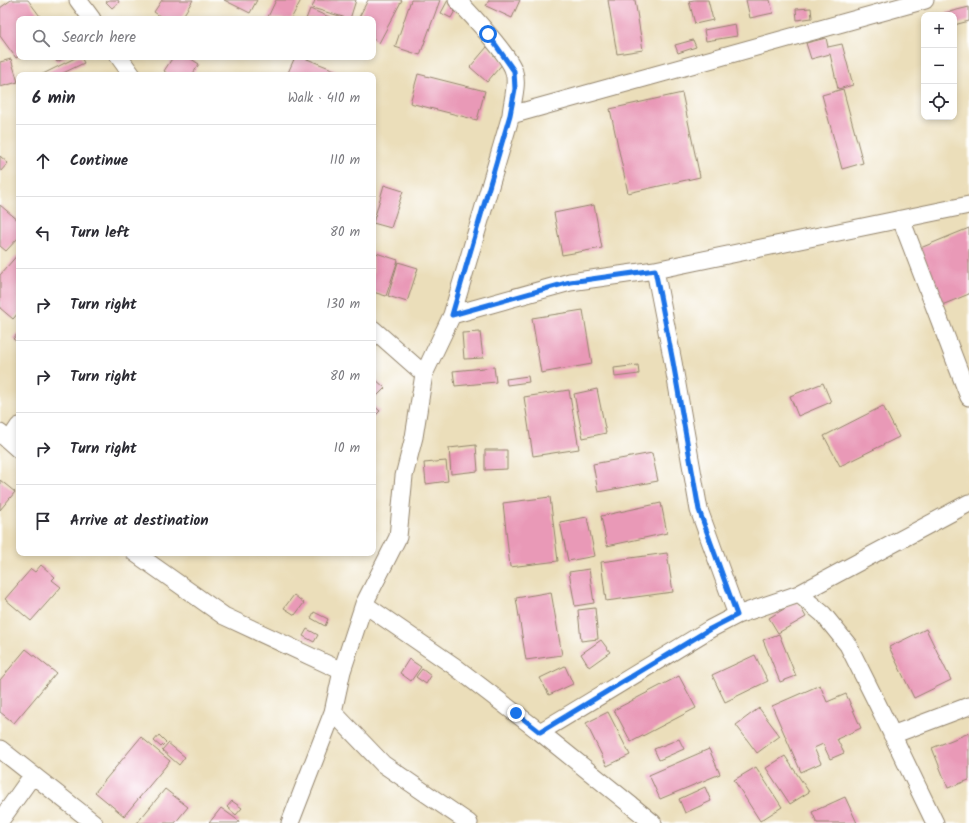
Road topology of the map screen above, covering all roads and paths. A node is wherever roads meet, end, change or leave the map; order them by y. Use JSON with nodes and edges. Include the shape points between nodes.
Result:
{"nodes":[{"id":1,"x":78,"y":0,"type":"edge"},
{"id":2,"x":457,"y":0,"type":"edge"},
{"id":3,"x":925,"y":0,"type":"edge"},
{"id":4,"x":90,"y":16,"type":"edge"},
{"id":5,"x":121,"y":60,"type":"edge"},
{"id":6,"x":130,"y":72,"type":"edge"},
{"id":7,"x":510,"y":115,"type":"junction"},
{"id":8,"x":969,"y":205,"type":"edge"},
{"id":9,"x":901,"y":219,"type":"junction"},
{"id":10,"x":655,"y":270,"type":"junction"},
{"id":11,"x":452,"y":315,"type":"junction"},
{"id":12,"x":376,"y":332,"type":"edge"},
{"id":13,"x":424,"y":374,"type":"junction"},
{"id":14,"x":969,"y":397,"type":"edge"},
{"id":15,"x":16,"y":431,"type":"edge"},
{"id":16,"x":9,"y":442,"type":"edge"},
{"id":17,"x":969,"y":503,"type":"edge"},
{"id":18,"x":139,"y":556,"type":"edge"},
{"id":19,"x":799,"y":594,"type":"junction"},
{"id":20,"x":364,"y":604,"type":"junction"},
{"id":21,"x":737,"y":615,"type":"junction"},
{"id":22,"x":342,"y":671,"type":"junction"},
{"id":23,"x":969,"y":706,"type":"edge"},
{"id":24,"x":334,"y":712,"type":"junction"},
{"id":25,"x":540,"y":732,"type":"junction"},
{"id":26,"x":892,"y":735,"type":"junction"},
{"id":27,"x":0,"y":749,"type":"edge"},
{"id":28,"x":32,"y":776,"type":"junction"},
{"id":29,"x":0,"y":821,"type":"edge"},
{"id":30,"x":94,"y":823,"type":"edge"},
{"id":31,"x":290,"y":823,"type":"edge"},
{"id":32,"x":469,"y":823,"type":"edge"},
{"id":33,"x":653,"y":823,"type":"edge"},
{"id":34,"x":935,"y":823,"type":"edge"}],
"edges":[{"from":1,"to":4,"type":"street"},
{"from":2,"to":7,"type":"street","via":[[497,45],[514,71],[515,89]]},
{"from":3,"to":7,"type":"street"},
{"from":5,"to":6,"type":"street"},
{"from":7,"to":11,"type":"street"},
{"from":8,"to":9,"type":"street"},
{"from":9,"to":10,"type":"street"},
{"from":9,"to":14,"type":"street"},
{"from":10,"to":11,"type":"street","via":[[570,282]]},
{"from":10,"to":21,"type":"street","via":[[699,510]]},
{"from":11,"to":13,"type":"street"},
{"from":12,"to":13,"type":"street"},
{"from":13,"to":20,"type":"street","via":[[414,437],[404,476],[398,538]]},
{"from":15,"to":16,"type":"street"},
{"from":17,"to":19,"type":"street"},
{"from":18,"to":22,"type":"street","via":[[224,616]]},
{"from":19,"to":21,"type":"street"},
{"from":19,"to":26,"type":"street","via":[[823,614],[848,645]]},
{"from":20,"to":22,"type":"street"},
{"from":20,"to":25,"type":"street","via":[[454,666]]},
{"from":21,"to":25,"type":"street"},
{"from":22,"to":24,"type":"street"},
{"from":23,"to":26,"type":"street"},
{"from":24,"to":31,"type":"street"},
{"from":24,"to":32,"type":"street","via":[[383,764]]},
{"from":25,"to":33,"type":"street"},
{"from":26,"to":34,"type":"street"},
{"from":27,"to":28,"type":"street"},
{"from":28,"to":29,"type":"street"},
{"from":28,"to":30,"type":"street"}]}
